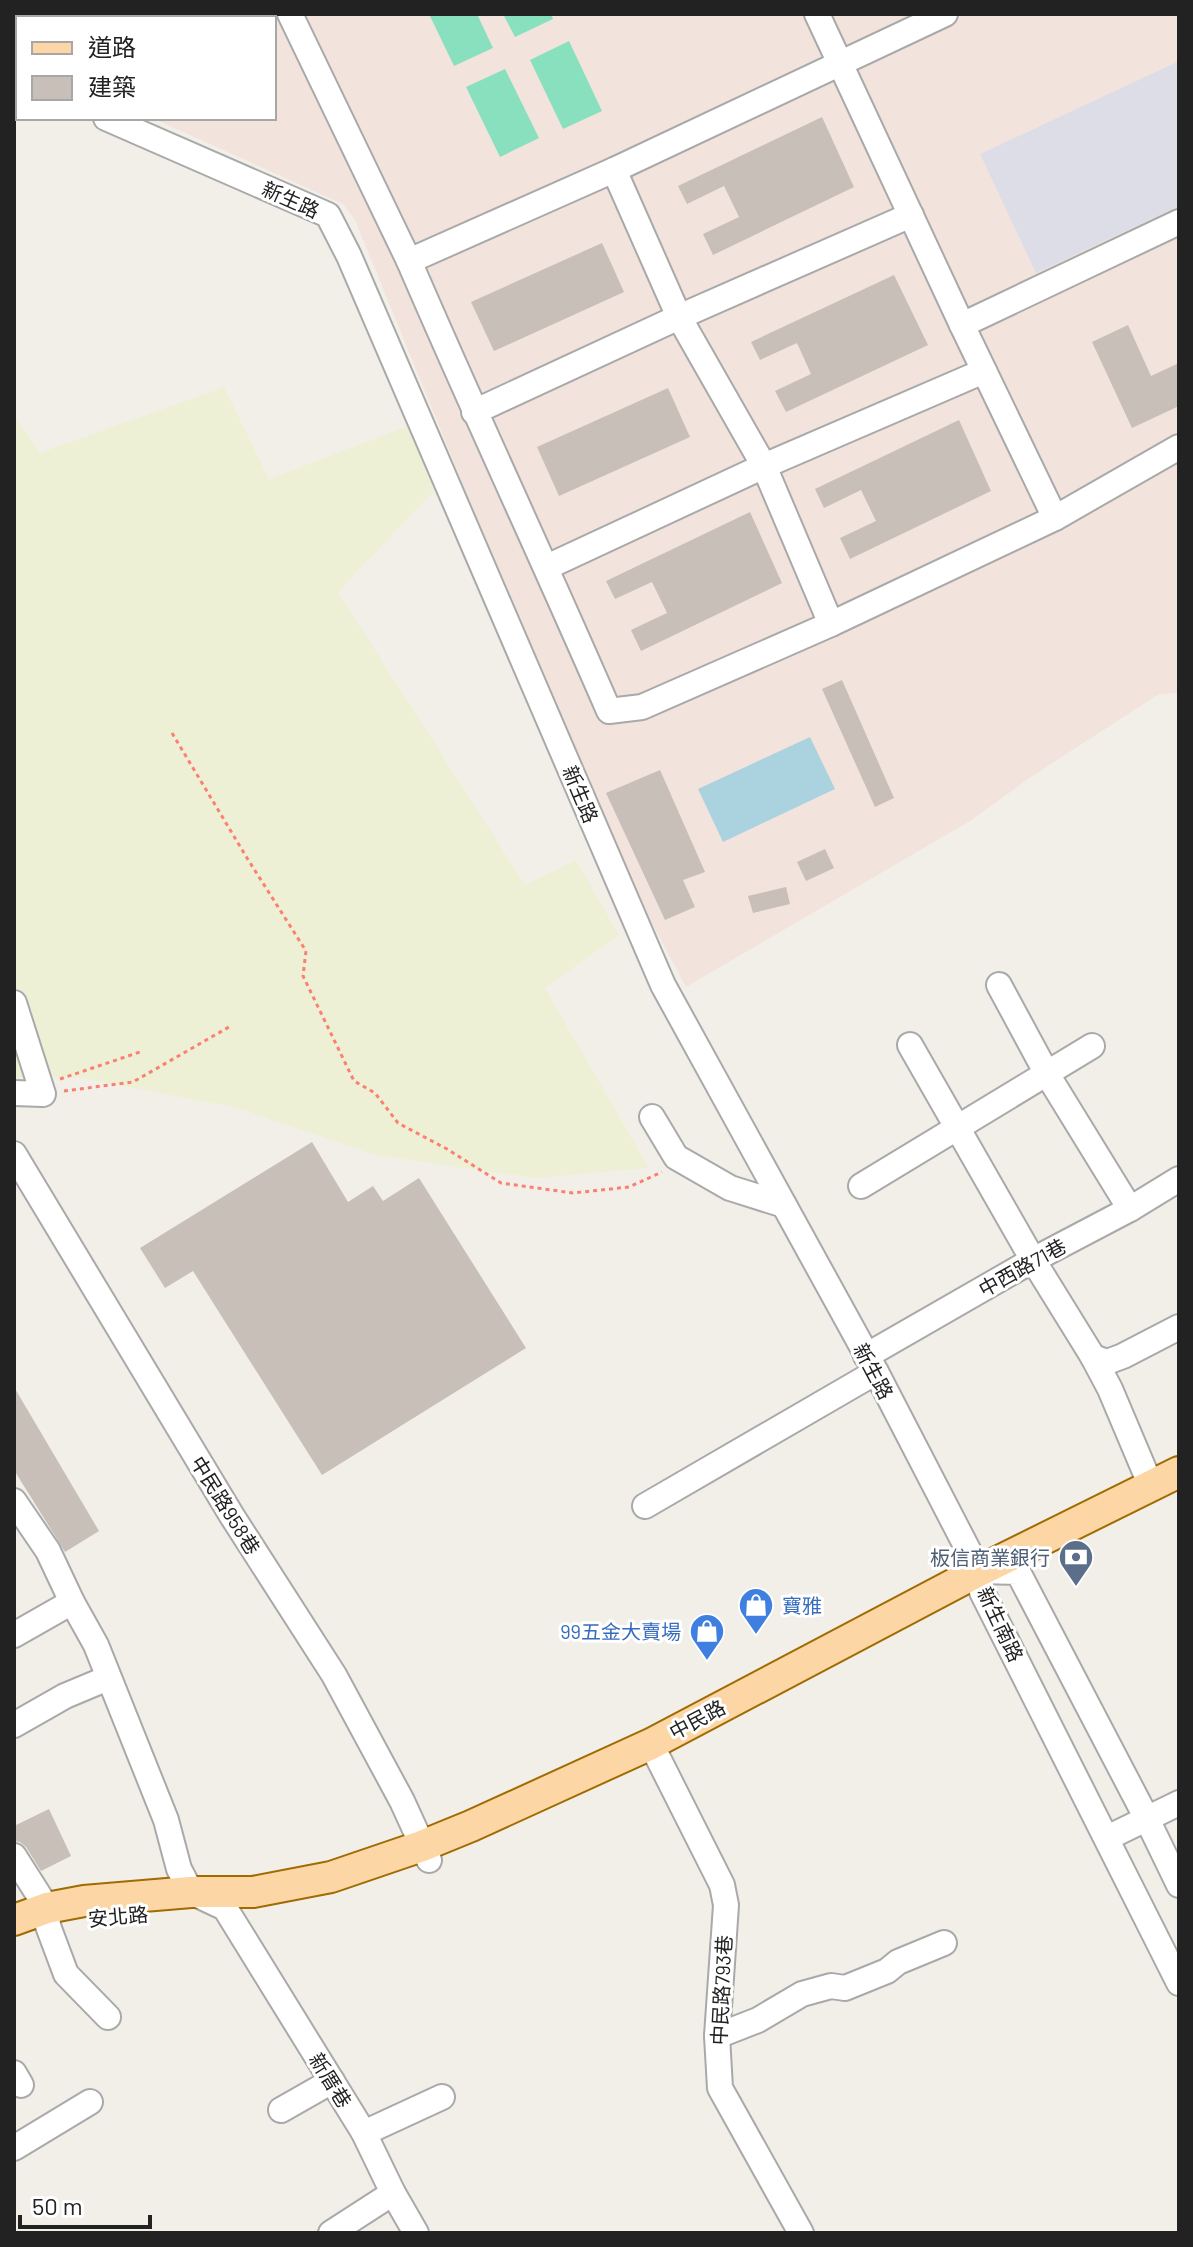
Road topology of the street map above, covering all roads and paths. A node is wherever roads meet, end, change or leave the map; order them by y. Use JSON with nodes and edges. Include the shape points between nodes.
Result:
{"nodes":[{"id":1,"x":290,"y":14,"type":"edge"},
{"id":2,"x":817,"y":14,"type":"edge"},
{"id":3,"x":945,"y":14,"type":"edge"},
{"id":4,"x":841,"y":63,"type":"junction"},
{"id":5,"x":111,"y":120,"type":"edge"},
{"id":6,"x":614,"y":170,"type":"junction"},
{"id":7,"x":911,"y":215,"type":"junction"},
{"id":8,"x":1179,"y":222,"type":"edge"},
{"id":9,"x":409,"y":261,"type":"junction"},
{"id":10,"x":679,"y":317,"type":"junction"},
{"id":11,"x":962,"y":325,"type":"junction"},
{"id":12,"x":984,"y":371,"type":"junction"},
{"id":13,"x":474,"y":412,"type":"junction"},
{"id":14,"x":1174,"y":458,"type":"edge"},
{"id":15,"x":764,"y":466,"type":"junction"},
{"id":16,"x":1055,"y":518,"type":"junction"},
{"id":17,"x":547,"y":567,"type":"junction"},
{"id":18,"x":831,"y":624,"type":"junction"},
{"id":19,"x":172,"y":733,"type":"dead end"},
{"id":20,"x":999,"y":985,"type":"dead end"},
{"id":21,"x":14,"y":1003,"type":"edge"},
{"id":22,"x":229,"y":1027,"type":"dead end"},
{"id":23,"x":910,"y":1045,"type":"dead end"},
{"id":24,"x":1092,"y":1046,"type":"dead end"},
{"id":25,"x":140,"y":1052,"type":"dead end"},
{"id":26,"x":1047,"y":1074,"type":"junction"},
{"id":27,"x":42,"y":1089,"type":"junction"},
{"id":28,"x":14,"y":1093,"type":"edge"},
{"id":29,"x":652,"y":1117,"type":"dead end"},
{"id":30,"x":957,"y":1129,"type":"junction"},
{"id":31,"x":14,"y":1154,"type":"edge"},
{"id":32,"x":676,"y":1157,"type":"junction"},
{"id":33,"x":1179,"y":1179,"type":"edge"},
{"id":34,"x":861,"y":1186,"type":"dead end"},
{"id":35,"x":784,"y":1205,"type":"junction"},
{"id":36,"x":1130,"y":1209,"type":"junction"},
{"id":37,"x":1033,"y":1260,"type":"junction"},
{"id":38,"x":1179,"y":1327,"type":"edge"},
{"id":39,"x":1093,"y":1357,"type":"junction"},
{"id":40,"x":871,"y":1364,"type":"junction"},
{"id":41,"x":1179,"y":1472,"type":"edge"},
{"id":42,"x":1165,"y":1489,"type":"edge"},
{"id":43,"x":14,"y":1501,"type":"edge"},
{"id":44,"x":645,"y":1506,"type":"dead end"},
{"id":45,"x":1018,"y":1572,"type":"junction"},
{"id":46,"x":980,"y":1582,"type":"junction"},
{"id":47,"x":72,"y":1602,"type":"junction"},
{"id":48,"x":14,"y":1635,"type":"edge"},
{"id":49,"x":108,"y":1678,"type":"junction"},
{"id":50,"x":14,"y":1725,"type":"edge"},
{"id":51,"x":656,"y":1752,"type":"junction"},
{"id":52,"x":1179,"y":1803,"type":"edge"},
{"id":53,"x":1147,"y":1819,"type":"junction"},
{"id":54,"x":1107,"y":1838,"type":"junction"},
{"id":55,"x":426,"y":1853,"type":"junction"},
{"id":56,"x":14,"y":1856,"type":"edge"},
{"id":57,"x":1179,"y":1885,"type":"edge"},
{"id":58,"x":191,"y":1892,"type":"junction"},
{"id":59,"x":225,"y":1908,"type":"junction"},
{"id":60,"x":47,"y":1917,"type":"junction"},
{"id":61,"x":14,"y":1920,"type":"edge"},
{"id":62,"x":14,"y":1939,"type":"edge"},
{"id":63,"x":944,"y":1943,"type":"dead end"},
{"id":64,"x":1179,"y":1983,"type":"edge"},
{"id":65,"x":108,"y":2017,"type":"dead end"},
{"id":66,"x":717,"y":2036,"type":"junction"},
{"id":67,"x":332,"y":2081,"type":"junction"},
{"id":68,"x":442,"y":2097,"type":"dead end"},
{"id":69,"x":90,"y":2102,"type":"dead end"},
{"id":70,"x":281,"y":2110,"type":"dead end"},
{"id":71,"x":364,"y":2133,"type":"junction"},
{"id":72,"x":14,"y":2148,"type":"edge"},
{"id":73,"x":393,"y":2193,"type":"junction"},
{"id":74,"x":331,"y":2233,"type":"edge"},
{"id":75,"x":416,"y":2233,"type":"edge"},
{"id":76,"x":801,"y":2233,"type":"edge"}],
"edges":[{"from":1,"to":9,"type":"street"},
{"from":2,"to":4,"type":"street"},
{"from":3,"to":4,"type":"street"},
{"from":4,"to":6,"type":"street"},
{"from":4,"to":7,"type":"street"},
{"from":5,"to":35,"type":"street","name":"新生路","via":[[328,215],[663,985]]},
{"from":6,"to":9,"type":"street"},
{"from":6,"to":10,"type":"street"},
{"from":7,"to":10,"type":"street"},
{"from":7,"to":11,"type":"street"},
{"from":8,"to":11,"type":"street"},
{"from":9,"to":13,"type":"street"},
{"from":10,"to":13,"type":"street"},
{"from":10,"to":15,"type":"street"},
{"from":11,"to":12,"type":"street"},
{"from":12,"to":15,"type":"street"},
{"from":12,"to":16,"type":"street"},
{"from":13,"to":17,"type":"street"},
{"from":14,"to":16,"type":"street"},
{"from":15,"to":17,"type":"street"},
{"from":15,"to":18,"type":"street"},
{"from":16,"to":18,"type":"street"},
{"from":17,"to":18,"type":"street","via":[[609,711],[642,707]]},
{"from":19,"to":32,"type":"path","via":[[306,951],[303,976],[354,1081],[375,1093],[398,1123],[501,1183],[573,1193],[629,1187],[659,1174]]},
{"from":20,"to":26,"type":"street"},
{"from":21,"to":27,"type":"street"},
{"from":22,"to":27,"type":"path","via":[[133,1082]]},
{"from":23,"to":30,"type":"street"},
{"from":24,"to":26,"type":"street"},
{"from":25,"to":27,"type":"path"},
{"from":26,"to":30,"type":"street"},
{"from":26,"to":36,"type":"street"},
{"from":27,"to":28,"type":"street"},
{"from":29,"to":32,"type":"street"},
{"from":30,"to":34,"type":"street"},
{"from":30,"to":37,"type":"street"},
{"from":31,"to":55,"type":"street","name":"中民路958巷","via":[[334,1675]]},
{"from":32,"to":35,"type":"street","via":[[730,1188]]},
{"from":33,"to":36,"type":"street","name":"中西路71巷"},
{"from":35,"to":40,"type":"street","name":"新生路"},
{"from":36,"to":37,"type":"street","name":"中西路71巷"},
{"from":37,"to":39,"type":"street"},
{"from":37,"to":40,"type":"street","name":"中西路71巷"},
{"from":38,"to":39,"type":"street","via":[[1107,1362]]},
{"from":39,"to":42,"type":"street"},
{"from":40,"to":44,"type":"street","name":"中西路71巷"},
{"from":40,"to":46,"type":"street","name":"新生路"},
{"from":41,"to":42,"type":"main road","name":"中民路"},
{"from":42,"to":45,"type":"main road","name":"中民路"},
{"from":42,"to":46,"type":"main road","name":"中民路"},
{"from":43,"to":47,"type":"street","via":[[48,1551]]},
{"from":45,"to":46,"type":"main road","name":"中民路"},
{"from":45,"to":53,"type":"street","name":"新生南路"},
{"from":46,"to":51,"type":"main road","name":"中民路"},
{"from":46,"to":54,"type":"street","name":"新生南路"},
{"from":47,"to":48,"type":"street"},
{"from":47,"to":49,"type":"street"},
{"from":49,"to":50,"type":"street"},
{"from":49,"to":58,"type":"street"},
{"from":51,"to":55,"type":"main road","name":"中民路","via":[[471,1826]]},
{"from":51,"to":66,"type":"street","name":"中民路793巷","via":[[722,1885],[726,1905]]},
{"from":52,"to":53,"type":"street"},
{"from":53,"to":54,"type":"street"},
{"from":53,"to":57,"type":"street","name":"新生南路"},
{"from":54,"to":64,"type":"street","name":"新生南路"},
{"from":55,"to":58,"type":"main road","name":"中民路","via":[[253,1892]]},
{"from":55,"to":59,"type":"main road","name":"中民路","via":[[291,1905]]},
{"from":56,"to":60,"type":"street"},
{"from":58,"to":59,"type":"street"},
{"from":58,"to":60,"type":"main road","name":"安北路","via":[[84,1901]]},
{"from":59,"to":60,"type":"main road","name":"安北路"},
{"from":59,"to":67,"type":"street","name":"新厝巷"},
{"from":60,"to":61,"type":"main road","name":"安北路"},
{"from":60,"to":62,"type":"main road","name":"安北路"},
{"from":60,"to":65,"type":"street","via":[[66,1974]]},
{"from":63,"to":66,"type":"street","via":[[845,1988],[802,1994]]},
{"from":66,"to":76,"type":"street","name":"中民路793巷","via":[[720,2088]]},
{"from":67,"to":70,"type":"street"},
{"from":67,"to":71,"type":"street","name":"新厝巷"},
{"from":68,"to":71,"type":"street"},
{"from":69,"to":72,"type":"street"},
{"from":71,"to":73,"type":"street","name":"新厝巷"},
{"from":73,"to":74,"type":"street"},
{"from":73,"to":75,"type":"street","name":"新厝巷"}]}
